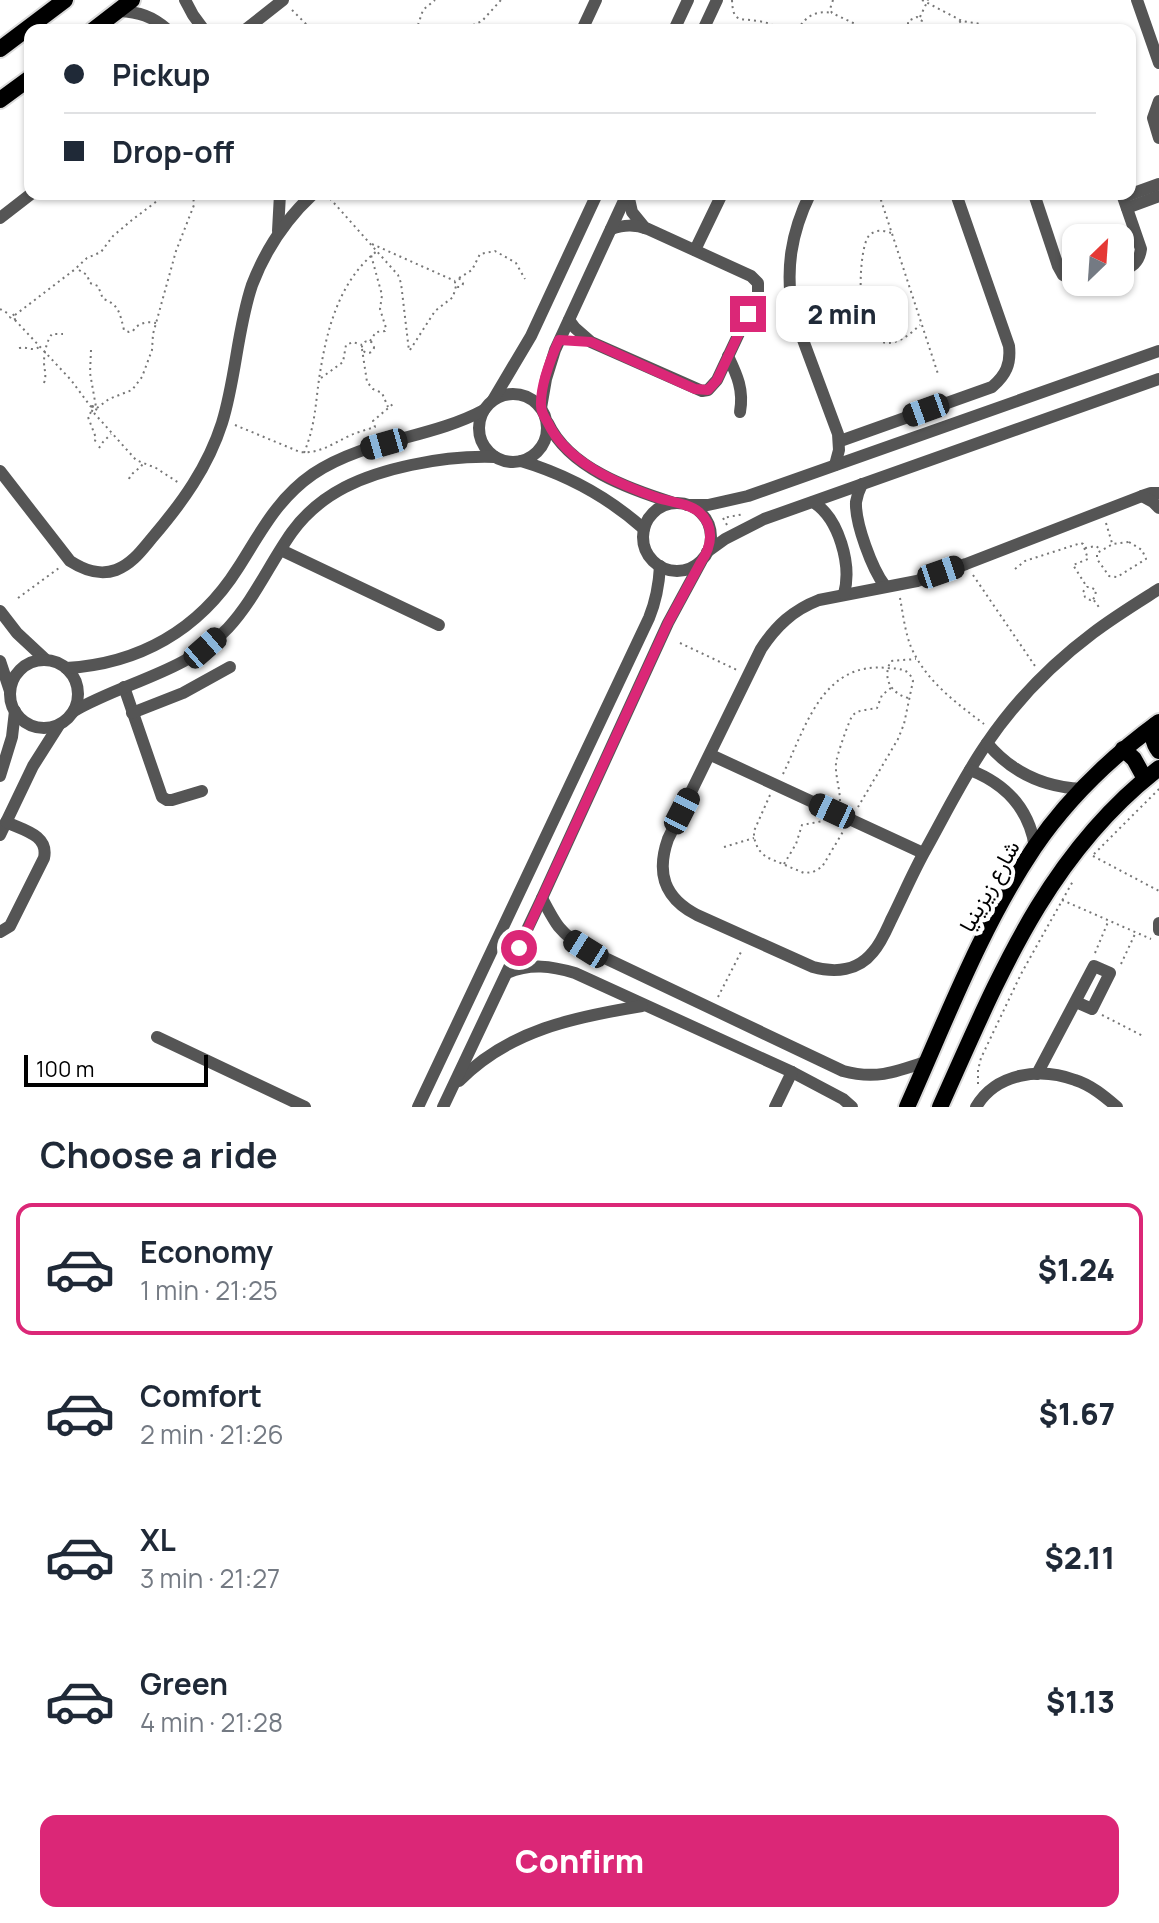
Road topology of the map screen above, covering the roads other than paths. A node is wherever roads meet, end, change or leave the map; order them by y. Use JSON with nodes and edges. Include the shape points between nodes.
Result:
{"nodes":[{"id":1,"x":65,"y":0,"type":"edge"},
{"id":2,"x":132,"y":0,"type":"edge"},
{"id":3,"x":185,"y":0,"type":"edge"},
{"id":4,"x":283,"y":0,"type":"edge"},
{"id":5,"x":596,"y":0,"type":"edge"},
{"id":6,"x":688,"y":0,"type":"edge"},
{"id":7,"x":717,"y":0,"type":"edge"},
{"id":8,"x":1137,"y":0,"type":"edge"},
{"id":9,"x":119,"y":11,"type":"junction"},
{"id":10,"x":33,"y":24,"type":"edge"},
{"id":11,"x":101,"y":24,"type":"edge"},
{"id":12,"x":161,"y":24,"type":"edge"},
{"id":13,"x":200,"y":24,"type":"edge"},
{"id":14,"x":253,"y":24,"type":"edge"},
{"id":15,"x":585,"y":24,"type":"edge"},
{"id":16,"x":677,"y":24,"type":"edge"},
{"id":17,"x":706,"y":24,"type":"edge"},
{"id":18,"x":24,"y":31,"type":"edge"},
{"id":19,"x":0,"y":49,"type":"edge"},
{"id":20,"x":1159,"y":63,"type":"edge"},
{"id":21,"x":24,"y":82,"type":"edge"},
{"id":22,"x":0,"y":100,"type":"edge"},
{"id":23,"x":1159,"y":101,"type":"edge"},
{"id":24,"x":1159,"y":138,"type":"edge"},
{"id":25,"x":1159,"y":184,"type":"edge"},
{"id":26,"x":1136,"y":195,"type":"edge"},
{"id":27,"x":1159,"y":196,"type":"edge"},
{"id":28,"x":24,"y":199,"type":"edge"},
{"id":29,"x":1136,"y":199,"type":"edge"},
{"id":30,"x":280,"y":200,"type":"edge"},
{"id":31,"x":306,"y":200,"type":"edge"},
{"id":32,"x":594,"y":200,"type":"edge"},
{"id":33,"x":625,"y":200,"type":"edge"},
{"id":34,"x":629,"y":200,"type":"edge"},
{"id":35,"x":719,"y":200,"type":"edge"},
{"id":36,"x":807,"y":200,"type":"edge"},
{"id":37,"x":958,"y":200,"type":"edge"},
{"id":38,"x":1036,"y":200,"type":"edge"},
{"id":39,"x":1124,"y":200,"type":"edge"},
{"id":40,"x":0,"y":218,"type":"edge"},
{"id":41,"x":1132,"y":224,"type":"edge"},
{"id":42,"x":645,"y":228,"type":"junction"},
{"id":43,"x":611,"y":229,"type":"junction"},
{"id":44,"x":1134,"y":229,"type":"edge"},
{"id":45,"x":278,"y":234,"type":"junction"},
{"id":46,"x":695,"y":250,"type":"junction"},
{"id":47,"x":1134,"y":265,"type":"edge"},
{"id":48,"x":1062,"y":273,"type":"edge"},
{"id":49,"x":569,"y":320,"type":"junction"},
{"id":50,"x":559,"y":340,"type":"junction"},
{"id":51,"x":591,"y":342,"type":"junction"},
{"id":52,"x":1159,"y":351,"type":"edge"},
{"id":53,"x":728,"y":356,"type":"junction"},
{"id":54,"x":1159,"y":379,"type":"edge"},
{"id":55,"x":488,"y":405,"type":"junction"},
{"id":56,"x":740,"y":412,"type":"dead end"},
{"id":57,"x":543,"y":414,"type":"junction"},
{"id":58,"x":840,"y":437,"type":"junction"},
{"id":59,"x":864,"y":455,"type":"junction"},
{"id":60,"x":495,"y":457,"type":"junction"},
{"id":61,"x":521,"y":461,"type":"junction"},
{"id":62,"x":835,"y":465,"type":"junction"},
{"id":63,"x":0,"y":471,"type":"edge"},
{"id":64,"x":862,"y":484,"type":"junction"},
{"id":65,"x":1159,"y":493,"type":"edge"},
{"id":66,"x":1142,"y":496,"type":"junction"},
{"id":67,"x":813,"y":502,"type":"junction"},
{"id":68,"x":682,"y":504,"type":"junction"},
{"id":69,"x":1159,"y":508,"type":"edge"},
{"id":70,"x":644,"y":529,"type":"junction"},
{"id":71,"x":281,"y":550,"type":"junction"},
{"id":72,"x":704,"y":557,"type":"junction"},
{"id":73,"x":660,"y":566,"type":"junction"},
{"id":74,"x":891,"y":586,"type":"junction"},
{"id":75,"x":1159,"y":589,"type":"edge"},
{"id":76,"x":844,"y":594,"type":"junction"},
{"id":77,"x":0,"y":611,"type":"edge"},
{"id":78,"x":439,"y":625,"type":"dead end"},
{"id":79,"x":169,"y":639,"type":"junction"},
{"id":80,"x":46,"y":660,"type":"junction"},
{"id":81,"x":0,"y":661,"type":"edge"},
{"id":82,"x":179,"y":664,"type":"junction"},
{"id":83,"x":230,"y":667,"type":"dead end"},
{"id":84,"x":66,"y":668,"type":"junction"},
{"id":85,"x":124,"y":687,"type":"junction"},
{"id":86,"x":10,"y":691,"type":"junction"},
{"id":87,"x":15,"y":711,"type":"junction"},
{"id":88,"x":74,"y":711,"type":"junction"},
{"id":89,"x":132,"y":713,"type":"junction"},
{"id":90,"x":1157,"y":723,"type":"edge"},
{"id":91,"x":59,"y":725,"type":"junction"},
{"id":92,"x":987,"y":743,"type":"junction"},
{"id":93,"x":1123,"y":749,"type":"junction"},
{"id":94,"x":1159,"y":751,"type":"edge"},
{"id":95,"x":711,"y":755,"type":"junction"},
{"id":96,"x":970,"y":770,"type":"junction"},
{"id":97,"x":0,"y":776,"type":"edge"},
{"id":98,"x":1154,"y":779,"type":"edge"},
{"id":99,"x":1082,"y":789,"type":"junction"},
{"id":100,"x":202,"y":791,"type":"dead end"},
{"id":101,"x":6,"y":822,"type":"junction"},
{"id":102,"x":0,"y":835,"type":"edge"},
{"id":103,"x":1035,"y":847,"type":"junction"},
{"id":104,"x":923,"y":853,"type":"junction"},
{"id":105,"x":542,"y":898,"type":"junction"},
{"id":106,"x":1159,"y":923,"type":"edge"},
{"id":107,"x":1159,"y":930,"type":"edge"},
{"id":108,"x":0,"y":932,"type":"edge"},
{"id":109,"x":507,"y":973,"type":"junction"},
{"id":110,"x":1076,"y":1002,"type":"junction"},
{"id":111,"x":643,"y":1005,"type":"junction"},
{"id":112,"x":157,"y":1037,"type":"dead end"},
{"id":113,"x":928,"y":1061,"type":"junction"},
{"id":114,"x":792,"y":1072,"type":"junction"},
{"id":115,"x":1037,"y":1074,"type":"junction"},
{"id":116,"x":452,"y":1089,"type":"junction"},
{"id":117,"x":278,"y":1101,"type":"edge"},
{"id":118,"x":979,"y":1102,"type":"edge"},
{"id":119,"x":305,"y":1107,"type":"edge"},
{"id":120,"x":418,"y":1107,"type":"edge"},
{"id":121,"x":443,"y":1107,"type":"edge"},
{"id":122,"x":775,"y":1107,"type":"edge"},
{"id":123,"x":852,"y":1107,"type":"edge"},
{"id":124,"x":907,"y":1107,"type":"edge"},
{"id":125,"x":940,"y":1107,"type":"edge"},
{"id":126,"x":1117,"y":1107,"type":"edge"}],
"edges":[{"from":1,"to":10,"type":"main road"},
{"from":2,"to":9,"type":"main road"},
{"from":3,"to":13,"type":"street"},
{"from":4,"to":14,"type":"street"},
{"from":5,"to":15,"type":"street"},
{"from":6,"to":16,"type":"street"},
{"from":7,"to":17,"type":"street"},
{"from":8,"to":20,"type":"street"},
{"from":9,"to":11,"type":"main road"},
{"from":9,"to":12,"type":"street","via":[[148,15]]},
{"from":18,"to":19,"type":"main road"},
{"from":21,"to":22,"type":"main road"},
{"from":23,"to":24,"type":"street","via":[[1153,118]]},
{"from":25,"to":26,"type":"street"},
{"from":27,"to":29,"type":"street"},
{"from":28,"to":40,"type":"street"},
{"from":30,"to":45,"type":"street"},
{"from":31,"to":45,"type":"street"},
{"from":32,"to":55,"type":"street","via":[[531,336]]},
{"from":33,"to":43,"type":"street"},
{"from":34,"to":42,"type":"street"},
{"from":35,"to":46,"type":"street"},
{"from":36,"to":58,"type":"street","via":[[790,252],[790,298]]},
{"from":37,"to":58,"type":"street","via":[[1009,346],[1007,369],[992,387]]},
{"from":38,"to":48,"type":"street"},
{"from":39,"to":41,"type":"street"},
{"from":42,"to":43,"type":"street"},
{"from":42,"to":46,"type":"street"},
{"from":43,"to":49,"type":"street"},
{"from":44,"to":47,"type":"street","via":[[1141,249]]},
{"from":45,"to":63,"type":"street","via":[[249,296],[213,446],[190,491],[127,565],[98,572],[70,561]]},
{"from":46,"to":53,"type":"street","via":[[758,283]]},
{"from":49,"to":50,"type":"street"},
{"from":49,"to":51,"type":"street"},
{"from":50,"to":51,"type":"street"},
{"from":50,"to":57,"type":"street","via":[[546,379]]},
{"from":51,"to":53,"type":"street","via":[[702,391],[714,386]]},
{"from":52,"to":59,"type":"street"},
{"from":53,"to":56,"type":"street","via":[[740,383]]},
{"from":54,"to":64,"type":"street"},
{"from":55,"to":57,"type":"street","via":[[518,394],[531,399]]},
{"from":55,"to":60,"type":"street","via":[[479,423],[480,436]]},
{"from":55,"to":79,"type":"street","via":[[451,426],[357,451],[313,474],[277,507],[209,607]]},
{"from":57,"to":61,"type":"street","via":[[547,433],[542,446]]},
{"from":57,"to":68,"type":"street","via":[[560,444],[582,462],[621,483]]},
{"from":58,"to":59,"type":"street"},
{"from":58,"to":62,"type":"street"},
{"from":59,"to":62,"type":"street"},
{"from":60,"to":61,"type":"street"},
{"from":60,"to":71,"type":"street","via":[[441,459],[345,486],[308,513]]},
{"from":61,"to":70,"type":"street","via":[[596,492]]},
{"from":62,"to":68,"type":"street","via":[[728,501]]},
{"from":64,"to":67,"type":"street"},
{"from":64,"to":74,"type":"street","via":[[857,510],[872,562]]},
{"from":65,"to":66,"type":"street"},
{"from":66,"to":69,"type":"street"},
{"from":66,"to":74,"type":"street","via":[[966,564]]},
{"from":67,"to":72,"type":"street","via":[[744,528]]},
{"from":67,"to":76,"type":"street","via":[[828,515],[841,544],[848,573]]},
{"from":68,"to":70,"type":"street","via":[[656,511]]},
{"from":68,"to":72,"type":"street","via":[[698,511],[710,530]]},
{"from":70,"to":73,"type":"street","via":[[646,550]]},
{"from":71,"to":78,"type":"street"},
{"from":71,"to":82,"type":"street","via":[[228,628]]},
{"from":72,"to":73,"type":"street","via":[[681,571]]},
{"from":72,"to":105,"type":"street","via":[[668,623]]},
{"from":73,"to":120,"type":"street","via":[[649,618]]},
{"from":74,"to":76,"type":"street"},
{"from":75,"to":92,"type":"street","via":[[1074,648]]},
{"from":76,"to":95,"type":"street","via":[[805,606],[767,640]]},
{"from":77,"to":80,"type":"street"},
{"from":79,"to":82,"type":"street"},
{"from":79,"to":84,"type":"street","via":[[119,660]]},
{"from":80,"to":84,"type":"street"},
{"from":80,"to":86,"type":"street","via":[[26,665]]},
{"from":81,"to":86,"type":"street"},
{"from":82,"to":85,"type":"street"},
{"from":83,"to":89,"type":"street"},
{"from":84,"to":88,"type":"street","via":[[79,693]]},
{"from":85,"to":88,"type":"street"},
{"from":85,"to":89,"type":"street"},
{"from":86,"to":87,"type":"street"},
{"from":87,"to":91,"type":"street","via":[[39,727]]},
{"from":87,"to":97,"type":"street"},
{"from":88,"to":91,"type":"street"},
{"from":89,"to":100,"type":"street","via":[[162,797],[172,800]]},
{"from":90,"to":93,"type":"main road","name":"شارع زيزينيا"},
{"from":90,"to":94,"type":"main road","via":[[1152,734]]},
{"from":91,"to":101,"type":"street"},
{"from":92,"to":96,"type":"street"},
{"from":92,"to":99,"type":"street","via":[[1023,775]]},
{"from":93,"to":98,"type":"main road"},
{"from":93,"to":99,"type":"main road","name":"شارع زيزينيا"},
{"from":95,"to":104,"type":"street"},
{"from":95,"to":104,"type":"street","via":[[668,839],[663,853],[665,883],[684,908],[748,938],[826,971],[853,968],[882,938]]},
{"from":96,"to":103,"type":"street","via":[[1018,803]]},
{"from":96,"to":104,"type":"street"},
{"from":98,"to":125,"type":"main road","via":[[1099,824],[1058,874],[999,977]]},
{"from":99,"to":103,"type":"main road","name":"شارع زيزينيا"},
{"from":101,"to":102,"type":"street"},
{"from":101,"to":108,"type":"street","via":[[37,837],[46,850],[10,926]]},
{"from":103,"to":113,"type":"main road","name":"شارع زيزينيا","via":[[1000,905]]},
{"from":105,"to":109,"type":"street"},
{"from":105,"to":113,"type":"street","via":[[557,928],[586,949],[843,1071],[887,1074]]},
{"from":106,"to":107,"type":"street"},
{"from":109,"to":111,"type":"street","via":[[522,967],[558,968]]},
{"from":109,"to":116,"type":"street"},
{"from":110,"to":110,"type":"street","via":[[1095,965],[1110,974],[1093,1008]]},
{"from":110,"to":115,"type":"street"},
{"from":111,"to":114,"type":"street"},
{"from":111,"to":116,"type":"street","via":[[581,1016],[523,1037],[471,1069]]},
{"from":112,"to":117,"type":"street"},
{"from":113,"to":124,"type":"main road","name":"شارع زيزينيا"},
{"from":114,"to":122,"type":"street"},
{"from":114,"to":123,"type":"street"},
{"from":115,"to":118,"type":"street","via":[[1005,1079]]},
{"from":115,"to":126,"type":"street","via":[[1075,1079]]},
{"from":116,"to":121,"type":"street"},
{"from":117,"to":119,"type":"street"}]}
